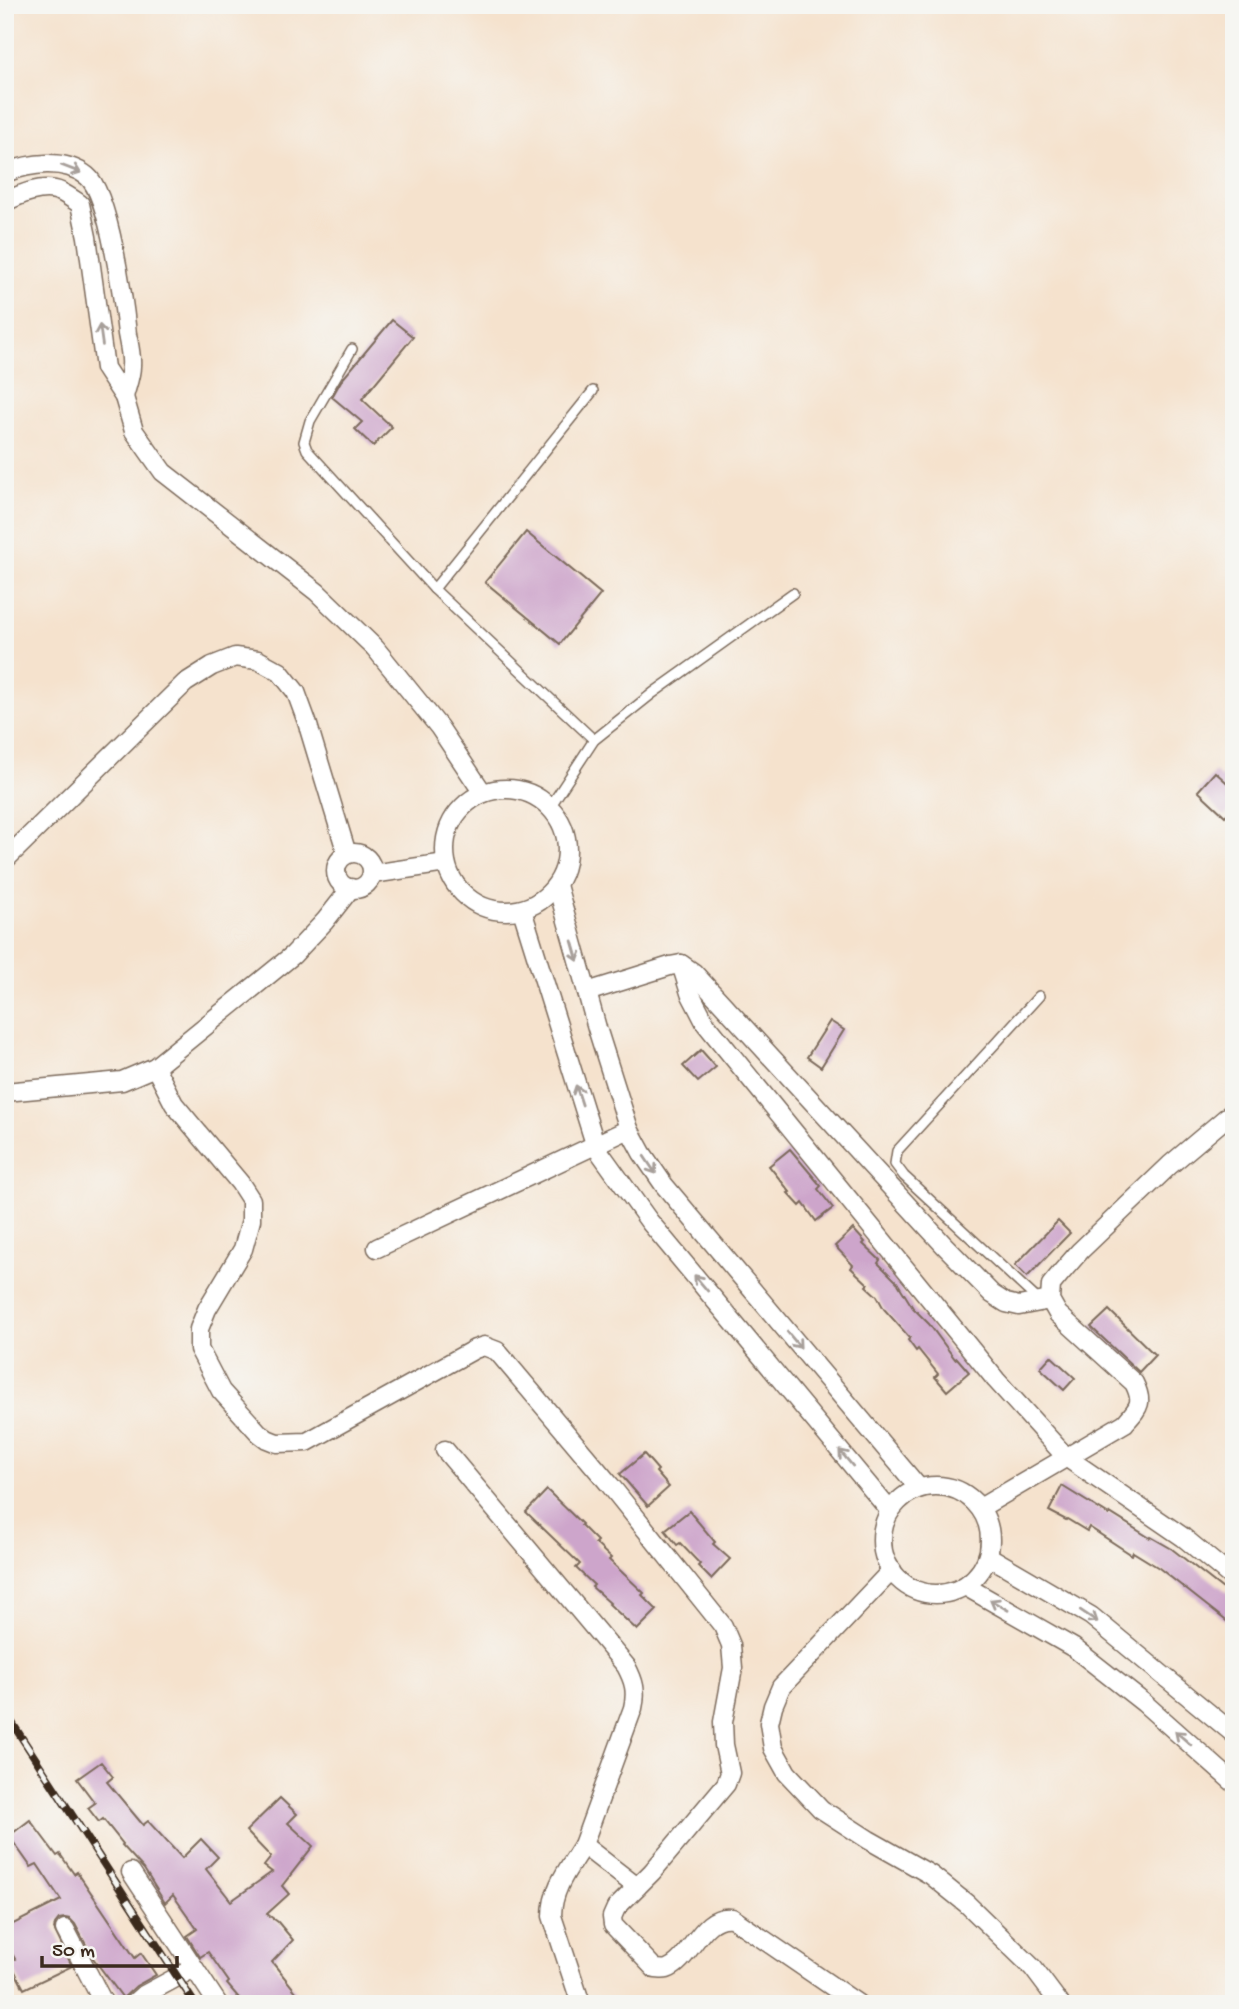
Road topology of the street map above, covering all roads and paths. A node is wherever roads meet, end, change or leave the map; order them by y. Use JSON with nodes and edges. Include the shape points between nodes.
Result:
{"nodes":[{"id":1,"x":5,"y":173,"type":"edge"},
{"id":2,"x":100,"y":200,"type":"junction"},
{"id":3,"x":5,"y":202,"type":"edge"},
{"id":4,"x":80,"y":205,"type":"junction"},
{"id":5,"x":352,"y":349,"type":"dead end"},
{"id":6,"x":593,"y":391,"type":"dead end"},
{"id":7,"x":124,"y":397,"type":"junction"},
{"id":8,"x":435,"y":589,"type":"junction"},
{"id":9,"x":793,"y":593,"type":"dead end"},
{"id":10,"x":594,"y":740,"type":"junction"},
{"id":11,"x":483,"y":793,"type":"junction"},
{"id":12,"x":550,"y":807,"type":"junction"},
{"id":13,"x":346,"y":855,"type":"junction"},
{"id":14,"x":5,"y":860,"type":"edge"},
{"id":15,"x":446,"y":863,"type":"junction"},
{"id":16,"x":372,"y":874,"type":"junction"},
{"id":17,"x":557,"y":885,"type":"junction"},
{"id":18,"x":351,"y":888,"type":"junction"},
{"id":19,"x":522,"y":910,"type":"junction"},
{"id":20,"x":681,"y":964,"type":"junction"},
{"id":21,"x":587,"y":992,"type":"junction"},
{"id":22,"x":1038,"y":996,"type":"dead end"},
{"id":23,"x":155,"y":1067,"type":"junction"},
{"id":24,"x":5,"y":1092,"type":"edge"},
{"id":25,"x":1234,"y":1111,"type":"edge"},
{"id":26,"x":629,"y":1129,"type":"junction"},
{"id":27,"x":596,"y":1147,"type":"junction"},
{"id":28,"x":377,"y":1248,"type":"dead end"},
{"id":29,"x":1045,"y":1301,"type":"junction"},
{"id":30,"x":445,"y":1450,"type":"dead end"},
{"id":31,"x":1066,"y":1457,"type":"junction"},
{"id":32,"x":919,"y":1488,"type":"junction"},
{"id":33,"x":980,"y":1508,"type":"junction"},
{"id":34,"x":890,"y":1511,"type":"junction"},
{"id":35,"x":988,"y":1556,"type":"junction"},
{"id":36,"x":892,"y":1570,"type":"junction"},
{"id":37,"x":1234,"y":1579,"type":"edge"},
{"id":38,"x":965,"y":1586,"type":"junction"},
{"id":39,"x":1234,"y":1734,"type":"edge"},
{"id":40,"x":1234,"y":1783,"type":"edge"},
{"id":41,"x":583,"y":1845,"type":"junction"},
{"id":42,"x":131,"y":1872,"type":"dead end"},
{"id":43,"x":637,"y":1887,"type":"junction"},
{"id":44,"x":65,"y":1929,"type":"dead end"},
{"id":45,"x":194,"y":1968,"type":"junction"},
{"id":46,"x":104,"y":2004,"type":"edge"},
{"id":47,"x":133,"y":2004,"type":"edge"},
{"id":48,"x":218,"y":2004,"type":"edge"},
{"id":49,"x":581,"y":2004,"type":"edge"},
{"id":50,"x":858,"y":2004,"type":"edge"},
{"id":51,"x":1060,"y":2004,"type":"edge"}],
"edges":[{"from":1,"to":2,"type":"street","one_way":true,"via":[[20,167],[72,167],[89,177]]},
{"from":2,"to":4,"type":"street"},
{"from":2,"to":7,"type":"street","via":[[120,273],[131,367]]},
{"from":3,"to":4,"type":"street","via":[[45,188],[60,191]]},
{"from":7,"to":4,"type":"street","one_way":true,"via":[[105,368]]},
{"from":5,"to":8,"type":"lane","via":[[310,421],[304,442]]},
{"from":6,"to":8,"type":"lane"},
{"from":7,"to":11,"type":"street","via":[[134,431],[163,471],[317,592],[375,649],[439,727]]},
{"from":8,"to":10,"type":"lane"},
{"from":9,"to":10,"type":"lane"},
{"from":10,"to":12,"type":"lane"},
{"from":11,"to":12,"type":"street","via":[[507,789],[530,794]]},
{"from":11,"to":15,"type":"street","via":[[460,809],[446,834]]},
{"from":12,"to":17,"type":"street","via":[[565,831],[567,859]]},
{"from":13,"to":14,"type":"street","via":[[296,692],[280,672],[258,660],[235,657],[185,683]]},
{"from":13,"to":16,"type":"street","via":[[365,857]]},
{"from":13,"to":18,"type":"street","via":[[337,868],[338,877]]},
{"from":15,"to":16,"type":"street"},
{"from":15,"to":19,"type":"street","via":[[461,892],[489,909]]},
{"from":16,"to":18,"type":"street","via":[[368,883]]},
{"from":17,"to":19,"type":"street"},
{"from":17,"to":21,"type":"street","one_way":true},
{"from":18,"to":23,"type":"street","via":[[293,955]]},
{"from":27,"to":19,"type":"street","one_way":true},
{"from":20,"to":21,"type":"street"},
{"from":20,"to":29,"type":"street","via":[[694,972],[992,1294],[1019,1306]]},
{"from":20,"to":31,"type":"street","via":[[706,1024],[996,1380]]},
{"from":21,"to":26,"type":"street"},
{"from":22,"to":29,"type":"lane","via":[[897,1151],[895,1164],[904,1177]]},
{"from":23,"to":24,"type":"street","via":[[122,1081]]},
{"from":23,"to":43,"type":"street","via":[[174,1104],[251,1200],[243,1249],[207,1309],[199,1329],[199,1349],[221,1391],[259,1433],[276,1443],[307,1441],[484,1346],[496,1351],[723,1626],[731,1644],[733,1668],[723,1722],[730,1773],[726,1784]]},
{"from":25,"to":29,"type":"street","via":[[1080,1251],[1051,1285]]},
{"from":26,"to":27,"type":"street"},
{"from":26,"to":32,"type":"street","one_way":true,"via":[[664,1185]]},
{"from":27,"to":28,"type":"street"},
{"from":34,"to":27,"type":"street","one_way":true,"via":[[649,1222]]},
{"from":29,"to":31,"type":"street","via":[[1133,1383],[1140,1396],[1140,1404],[1125,1423]]},
{"from":30,"to":41,"type":"street","via":[[634,1681],[633,1708]]},
{"from":31,"to":33,"type":"street"},
{"from":31,"to":37,"type":"street","via":[[1184,1536]]},
{"from":32,"to":33,"type":"street","via":[[942,1486],[963,1493]]},
{"from":32,"to":34,"type":"street","via":[[902,1497]]},
{"from":33,"to":35,"type":"street","via":[[990,1532]]},
{"from":34,"to":36,"type":"street","via":[[883,1551]]},
{"from":35,"to":38,"type":"street"},
{"from":35,"to":39,"type":"street","one_way":true,"via":[[1091,1616]]},
{"from":36,"to":38,"type":"street","via":[[906,1585],[925,1593],[946,1593]]},
{"from":36,"to":51,"type":"street","via":[[781,1687],[769,1723],[773,1748],[787,1773],[821,1809],[958,1896],[1033,1968]]},
{"from":40,"to":38,"type":"street","one_way":true,"via":[[1074,1648]]},
{"from":41,"to":43,"type":"street"},
{"from":41,"to":49,"type":"street","via":[[556,1890],[552,1909]]},
{"from":42,"to":45,"type":"street"},
{"from":43,"to":50,"type":"street","via":[[612,1917],[614,1925],[655,1969],[667,1969],[677,1961],[717,1919],[733,1918]]},
{"from":44,"to":46,"type":"street"},
{"from":45,"to":47,"type":"street"},
{"from":45,"to":48,"type":"street"}]}
